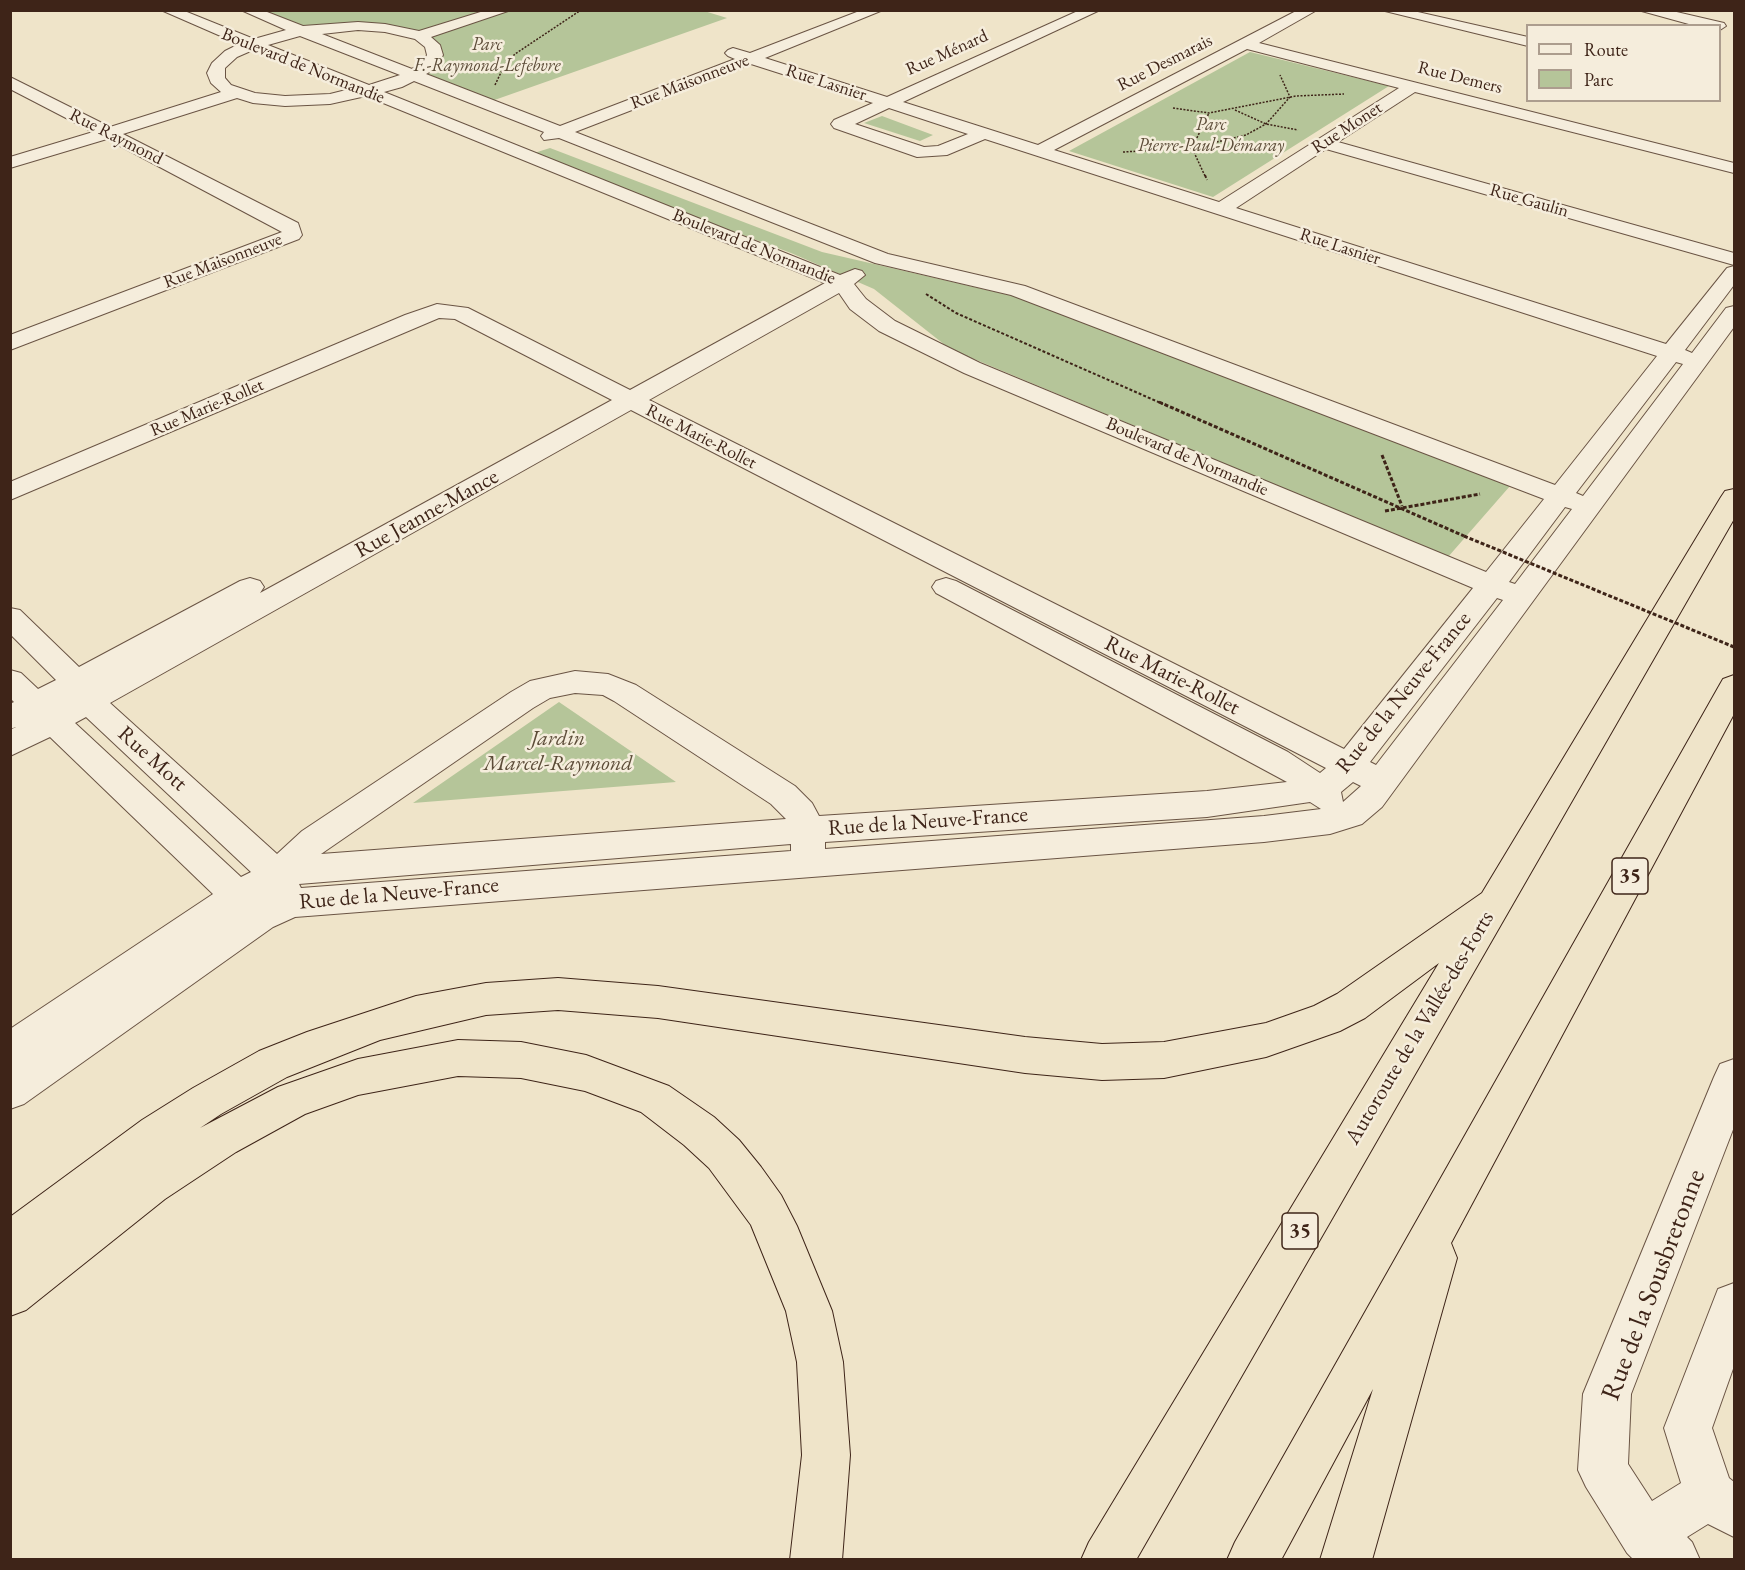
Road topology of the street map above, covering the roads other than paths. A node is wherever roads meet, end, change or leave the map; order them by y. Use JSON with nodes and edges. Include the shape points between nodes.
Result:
{"nodes":[{"id":1,"x":168,"y":10,"type":"edge"},
{"id":2,"x":248,"y":10,"type":"edge"},
{"id":3,"x":476,"y":10,"type":"edge"},
{"id":4,"x":846,"y":10,"type":"edge"},
{"id":5,"x":1093,"y":10,"type":"edge"},
{"id":6,"x":1310,"y":10,"type":"edge"},
{"id":7,"x":1388,"y":10,"type":"edge"},
{"id":8,"x":1645,"y":10,"type":"edge"},
{"id":9,"x":1674,"y":10,"type":"edge"},
{"id":10,"x":501,"y":11,"type":"edge"},
{"id":11,"x":865,"y":12,"type":"edge"},
{"id":12,"x":1734,"y":23,"type":"edge"},
{"id":13,"x":1715,"y":24,"type":"edge"},
{"id":14,"x":300,"y":31,"type":"junction"},
{"id":15,"x":414,"y":34,"type":"junction"},
{"id":16,"x":1526,"y":42,"type":"edge"},
{"id":17,"x":250,"y":45,"type":"junction"},
{"id":18,"x":1248,"y":45,"type":"junction"},
{"id":19,"x":742,"y":56,"type":"junction"},
{"id":20,"x":413,"y":76,"type":"junction"},
{"id":21,"x":10,"y":82,"type":"edge"},
{"id":22,"x":1413,"y":86,"type":"junction"},
{"id":23,"x":230,"y":91,"type":"junction"},
{"id":24,"x":368,"y":92,"type":"junction"},
{"id":25,"x":10,"y":95,"type":"edge"},
{"id":26,"x":884,"y":102,"type":"junction"},
{"id":27,"x":552,"y":128,"type":"junction"},
{"id":28,"x":95,"y":132,"type":"junction"},
{"id":29,"x":982,"y":134,"type":"junction"},
{"id":30,"x":1329,"y":140,"type":"junction"},
{"id":31,"x":496,"y":142,"type":"junction"},
{"id":32,"x":515,"y":149,"type":"junction"},
{"id":33,"x":1039,"y":151,"type":"junction"},
{"id":34,"x":10,"y":153,"type":"edge"},
{"id":35,"x":10,"y":163,"type":"edge"},
{"id":36,"x":1734,"y":168,"type":"edge"},
{"id":37,"x":213,"y":194,"type":"junction"},
{"id":38,"x":1221,"y":209,"type":"junction"},
{"id":39,"x":265,"y":232,"type":"junction"},
{"id":40,"x":292,"y":235,"type":"junction"},
{"id":41,"x":882,"y":259,"type":"junction"},
{"id":42,"x":1734,"y":259,"type":"edge"},
{"id":43,"x":1734,"y":272,"type":"edge"},
{"id":44,"x":843,"y":284,"type":"junction"},
{"id":45,"x":1734,"y":313,"type":"edge"},
{"id":46,"x":435,"y":318,"type":"junction"},
{"id":47,"x":10,"y":328,"type":"edge"},
{"id":48,"x":10,"y":344,"type":"edge"},
{"id":49,"x":1671,"y":354,"type":"junction"},
{"id":50,"x":1697,"y":362,"type":"junction"},
{"id":51,"x":612,"y":402,"type":"junction"},
{"id":52,"x":10,"y":492,"type":"edge"},
{"id":53,"x":1734,"y":497,"type":"edge"},
{"id":54,"x":1574,"y":501,"type":"junction"},
{"id":55,"x":10,"y":510,"type":"edge"},
{"id":56,"x":953,"y":578,"type":"junction"},
{"id":57,"x":1505,"y":590,"type":"junction"},
{"id":58,"x":10,"y":617,"type":"edge"},
{"id":59,"x":10,"y":680,"type":"edge"},
{"id":60,"x":1734,"y":686,"type":"edge"},
{"id":61,"x":82,"y":692,"type":"junction"},
{"id":62,"x":34,"y":714,"type":"edge"},
{"id":63,"x":10,"y":745,"type":"edge"},
{"id":64,"x":1350,"y":766,"type":"junction"},
{"id":65,"x":1381,"y":783,"type":"junction"},
{"id":66,"x":1318,"y":788,"type":"junction"},
{"id":67,"x":1342,"y":818,"type":"junction"},
{"id":68,"x":808,"y":846,"type":"junction"},
{"id":69,"x":267,"y":897,"type":"junction"},
{"id":70,"x":1494,"y":903,"type":"junction"},
{"id":71,"x":10,"y":1051,"type":"edge"},
{"id":72,"x":1734,"y":1077,"type":"edge"},
{"id":73,"x":10,"y":1091,"type":"edge"},
{"id":74,"x":1453,"y":1198,"type":"junction"},
{"id":75,"x":10,"y":1244,"type":"edge"},
{"id":76,"x":10,"y":1294,"type":"edge"},
{"id":77,"x":1734,"y":1305,"type":"edge"},
{"id":78,"x":1722,"y":1503,"type":"edge"},
{"id":79,"x":1660,"y":1547,"type":"edge"},
{"id":80,"x":816,"y":1560,"type":"edge"},
{"id":81,"x":1107,"y":1560,"type":"edge"},
{"id":82,"x":1253,"y":1560,"type":"edge"},
{"id":83,"x":1346,"y":1560,"type":"edge"}],
"edges":[{"from":1,"to":17,"type":"street","name":"Boulevard de Normandie"},
{"from":2,"to":14,"type":"street","name":"Boulevard de Normandie"},
{"from":3,"to":15,"type":"street"},
{"from":4,"to":19,"type":"street","name":"Rue Maisonneuve"},
{"from":5,"to":26,"type":"street","name":"Rue Ménard"},
{"from":6,"to":18,"type":"street","name":"Rue Desmarais"},
{"from":7,"to":16,"type":"street"},
{"from":8,"to":13,"type":"street"},
{"from":9,"to":13,"type":"street"},
{"from":10,"to":15,"type":"street"},
{"from":11,"to":19,"type":"street","name":"Rue Maisonneuve"},
{"from":12,"to":13,"type":"street"},
{"from":14,"to":15,"type":"street","via":[[358,26]]},
{"from":14,"to":17,"type":"street"},
{"from":14,"to":20,"type":"street","name":"Boulevard de Normandie"},
{"from":15,"to":20,"type":"street","via":[[432,45],[435,55],[429,66]]},
{"from":17,"to":23,"type":"street","via":[[218,66],[217,80]]},
{"from":17,"to":24,"type":"street","name":"Boulevard de Normandie"},
{"from":18,"to":22,"type":"street","name":"Rue Demers"},
{"from":18,"to":33,"type":"street","name":"Rue Desmarais"},
{"from":19,"to":26,"type":"street","name":"Rue Lasnier"},
{"from":19,"to":27,"type":"street","name":"Rue Maisonneuve"},
{"from":20,"to":24,"type":"street"},
{"from":20,"to":27,"type":"street","name":"Boulevard de Normandie"},
{"from":21,"to":28,"type":"street","name":"Rue Raymond"},
{"from":22,"to":30,"type":"street","name":"Rue Monet"},
{"from":22,"to":36,"type":"street","name":"Rue Demers"},
{"from":23,"to":24,"type":"street","via":[[253,98],[307,101]]},
{"from":23,"to":28,"type":"street"},
{"from":24,"to":31,"type":"street","name":"Boulevard de Normandie"},
{"from":25,"to":28,"type":"street","name":"Rue Raymond"},
{"from":26,"to":29,"type":"street","name":"Rue Lasnier"},
{"from":26,"to":29,"type":"street","name":"Rue Lasnier","via":[[840,124],[923,153],[941,151]]},
{"from":27,"to":31,"type":"street","name":"Rue Maisonneuve"},
{"from":27,"to":32,"type":"street","name":"Rue Maisonneuve"},
{"from":27,"to":41,"type":"street","name":"Boulevard de Normandie"},
{"from":28,"to":34,"type":"street"},
{"from":28,"to":35,"type":"street"},
{"from":28,"to":37,"type":"street","name":"Rue Raymond"},
{"from":29,"to":33,"type":"street","name":"Rue Lasnier"},
{"from":30,"to":38,"type":"street","name":"Rue Monet"},
{"from":30,"to":42,"type":"street","name":"Rue Gaulin"},
{"from":31,"to":32,"type":"street","name":"Boulevard de Normandie"},
{"from":32,"to":44,"type":"street","name":"Boulevard de Normandie"},
{"from":33,"to":38,"type":"street","name":"Rue Lasnier"},
{"from":37,"to":39,"type":"street","name":"Rue Raymond"},
{"from":37,"to":40,"type":"street","name":"Rue Raymond","via":[[291,227]]},
{"from":38,"to":49,"type":"street","name":"Rue Lasnier"},
{"from":39,"to":40,"type":"street","name":"Rue Maisonneuve"},
{"from":39,"to":47,"type":"street","name":"Rue Maisonneuve"},
{"from":40,"to":48,"type":"street","name":"Rue Maisonneuve"},
{"from":41,"to":44,"type":"street","name":"Rue Jeanne-Mance"},
{"from":41,"to":54,"type":"street","name":"Boulevard de Normandie","via":[[1018,290]]},
{"from":43,"to":49,"type":"street","name":"Rue de la Neuve-France"},
{"from":44,"to":51,"type":"street","name":"Rue Jeanne-Mance"},
{"from":44,"to":57,"type":"street","name":"Boulevard de Normandie","via":[[858,304],[887,326],[972,368]]},
{"from":45,"to":50,"type":"street","name":"Rue de la Neuve-France"},
{"from":46,"to":51,"type":"street","name":"Rue Marie-Rollet"},
{"from":46,"to":52,"type":"street","name":"Rue Marie-Rollet"},
{"from":46,"to":55,"type":"street","name":"Rue Marie-Rollet"},
{"from":49,"to":50,"type":"street","name":"Rue Lasnier"},
{"from":49,"to":54,"type":"street","name":"Rue de la Neuve-France"},
{"from":50,"to":54,"type":"street","name":"Rue de la Neuve-France"},
{"from":51,"to":56,"type":"street","name":"Rue Marie-Rollet"},
{"from":51,"to":61,"type":"street","name":"Rue Jeanne-Mance"},
{"from":53,"to":70,"type":"highway","name":"Autoroute de la Vallée-des-Forts","number":"35"},
{"from":54,"to":57,"type":"street","name":"Rue de la Neuve-France"},
{"from":56,"to":64,"type":"street","name":"Rue Marie-Rollet"},
{"from":56,"to":66,"type":"street","name":"Rue Marie-Rollet","via":[[1268,755]]},
{"from":57,"to":64,"type":"street","name":"Rue de la Neuve-France"},
{"from":57,"to":65,"type":"street","name":"Rue de la Neuve-France"},
{"from":58,"to":61,"type":"street","name":"Rue Mott"},
{"from":59,"to":62,"type":"street","name":"Rue Mott"},
{"from":60,"to":74,"type":"highway","number":"35"},
{"from":61,"to":62,"type":"street","name":"Rue Jeanne-Mance"},
{"from":61,"to":69,"type":"street","name":"Rue Mott"},
{"from":62,"to":63,"type":"street","name":"Rue Jeanne-Mance"},
{"from":62,"to":69,"type":"street","name":"Rue Mott"},
{"from":64,"to":65,"type":"street","name":"Rue Marie-Rollet"},
{"from":64,"to":66,"type":"street","name":"Rue de la Neuve-France","via":[[1337,779]]},
{"from":65,"to":67,"type":"street","name":"Rue de la Neuve-France","via":[[1360,808]]},
{"from":66,"to":67,"type":"street","name":"Rue Marie-Rollet"},
{"from":66,"to":68,"type":"street","name":"Rue de la Neuve-France","via":[[1280,796]]},
{"from":67,"to":68,"type":"street","name":"Rue de la Neuve-France","via":[[1264,829]]},
{"from":68,"to":69,"type":"street","name":"Rue de la Neuve-France","via":[[310,868]]},
{"from":68,"to":69,"type":"street","name":"Rue de la Neuve-France","via":[[800,812],[783,795],[626,693],[608,685],[575,682],[541,689],[522,700],[314,840]]},
{"from":69,"to":71,"type":"street","name":"Rue de la Neuve-France"},
{"from":69,"to":73,"type":"street","name":"Rue de la Neuve-France"},
{"from":70,"to":75,"type":"highway","via":[[1351,1006],[1326,1019],[1266,1040],[1164,1060],[1102,1062],[1025,1055],[658,1002],[558,994],[486,999],[416,1013],[307,1049],[207,1101]]},
{"from":70,"to":81,"type":"highway","name":"Autoroute de la Vallée-des-Forts","number":"35"},
{"from":72,"to":79,"type":"street","name":"Rue de la Sousbretonne","via":[[1607,1394],[1603,1470]]},
{"from":74,"to":82,"type":"highway","number":"35"},
{"from":74,"to":83,"type":"highway"},
{"from":76,"to":80,"type":"highway","via":[[188,1159],[254,1119],[309,1093],[358,1077],[458,1058],[521,1060],[586,1073],[654,1099],[699,1131],[746,1181],[782,1241],[809,1311],[820,1362],[826,1455]]},
{"from":77,"to":78,"type":"street","name":"Rue de la Sousbretonne","via":[[1688,1428]]},
{"from":78,"to":79,"type":"street","name":"Rue de la Sousbretonne"}]}
